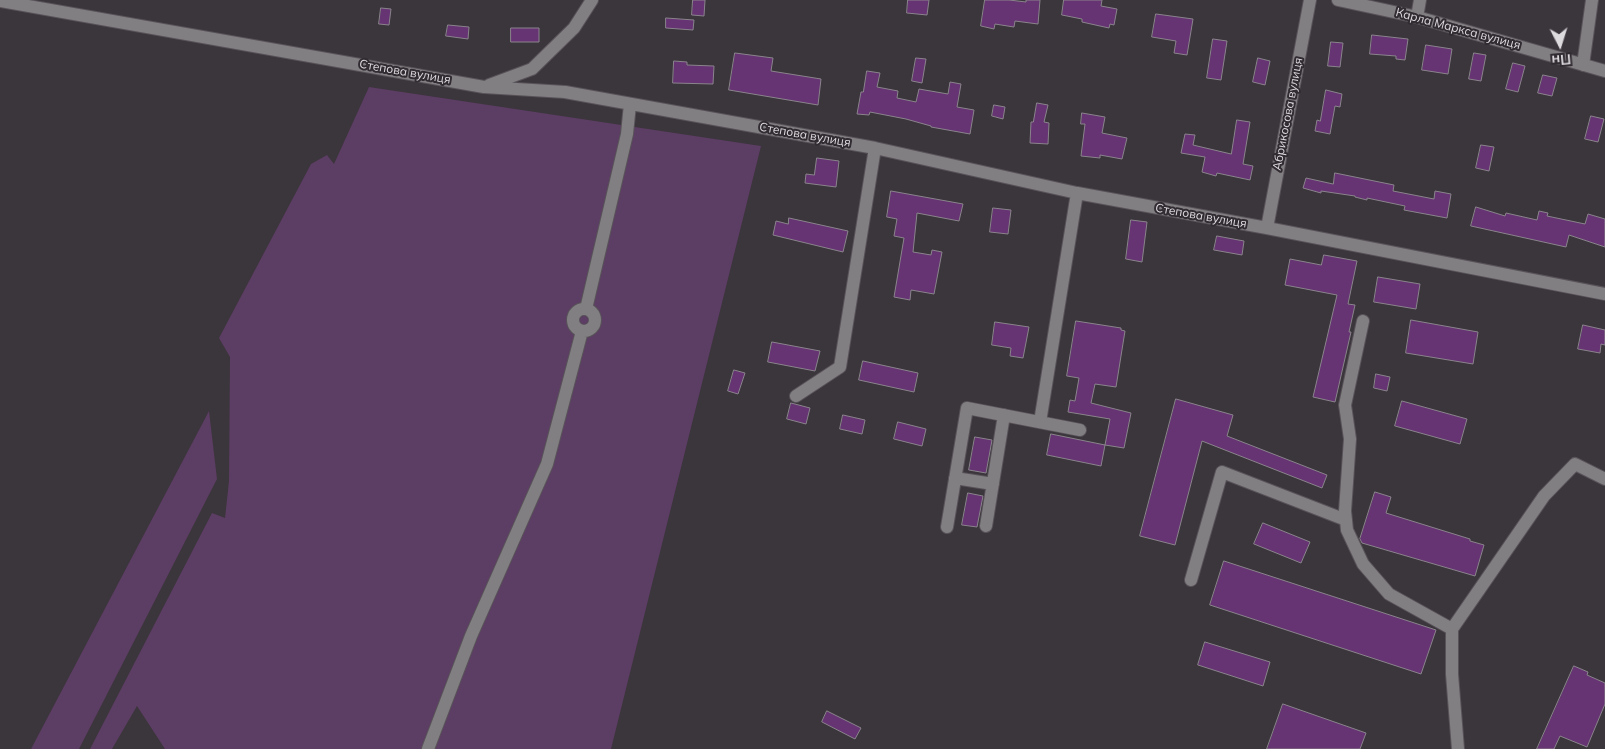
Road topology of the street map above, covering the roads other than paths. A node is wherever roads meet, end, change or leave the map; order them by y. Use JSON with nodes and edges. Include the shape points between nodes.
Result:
{"nodes":[{"id":1,"x":72,"y":0,"type":"edge"},
{"id":2,"x":592,"y":0,"type":"edge"},
{"id":3,"x":1310,"y":0,"type":"edge"},
{"id":4,"x":1338,"y":0,"type":"edge"},
{"id":5,"x":1420,"y":0,"type":"edge"},
{"id":6,"x":1592,"y":0,"type":"edge"},
{"id":7,"x":0,"y":1,"type":"edge"},
{"id":8,"x":70,"y":13,"type":"junction"},
{"id":9,"x":1417,"y":17,"type":"junction"},
{"id":10,"x":1583,"y":65,"type":"junction"},
{"id":11,"x":1605,"y":72,"type":"edge"},
{"id":12,"x":484,"y":86,"type":"junction"},
{"id":13,"x":630,"y":104,"type":"junction"},
{"id":14,"x":875,"y":148,"type":"junction"},
{"id":15,"x":1077,"y":193,"type":"junction"},
{"id":16,"x":1266,"y":228,"type":"junction"},
{"id":17,"x":1605,"y":294,"type":"edge"},
{"id":18,"x":1363,"y":321,"type":"dead end"},
{"id":19,"x":796,"y":396,"type":"dead end"},
{"id":20,"x":1004,"y":415,"type":"junction"},
{"id":21,"x":1040,"y":422,"type":"junction"},
{"id":22,"x":1080,"y":430,"type":"dead end"},
{"id":23,"x":955,"y":478,"type":"junction"},
{"id":24,"x":1605,"y":479,"type":"edge"},
{"id":25,"x":993,"y":484,"type":"junction"},
{"id":26,"x":1346,"y":520,"type":"junction"},
{"id":27,"x":986,"y":526,"type":"dead end"},
{"id":28,"x":947,"y":527,"type":"dead end"},
{"id":29,"x":1191,"y":580,"type":"dead end"},
{"id":30,"x":1452,"y":630,"type":"junction"},
{"id":31,"x":428,"y":749,"type":"edge"},
{"id":32,"x":1458,"y":749,"type":"edge"}],
"edges":[{"from":1,"to":8,"type":"street"},
{"from":2,"to":12,"type":"street","via":[[574,28],[532,69]]},
{"from":3,"to":16,"type":"street","name":"Абрикосова вулиця"},
{"from":4,"to":9,"type":"street","name":"Карла Маркса вулиця"},
{"from":5,"to":9,"type":"street"},
{"from":6,"to":10,"type":"street"},
{"from":7,"to":8,"type":"street","name":"Степова вулиця"},
{"from":8,"to":12,"type":"street","name":"Степова вулиця"},
{"from":9,"to":10,"type":"street","name":"Карла Маркса вулиця"},
{"from":10,"to":11,"type":"street","name":"Карла Маркса вулиця"},
{"from":12,"to":13,"type":"street","name":"Степова вулиця","via":[[565,92]]},
{"from":13,"to":14,"type":"street","name":"Степова вулиця"},
{"from":13,"to":31,"type":"street","via":[[586,309],[577,311],[572,318],[574,326],[582,331],[547,464],[470,636]]},
{"from":14,"to":15,"type":"street","name":"Степова вулиця"},
{"from":14,"to":19,"type":"street","via":[[840,367]]},
{"from":15,"to":16,"type":"street","name":"Степова вулиця"},
{"from":15,"to":21,"type":"street"},
{"from":16,"to":17,"type":"street","name":"Степова вулиця"},
{"from":18,"to":26,"type":"street","via":[[1345,405],[1350,439]]},
{"from":20,"to":21,"type":"street"},
{"from":20,"to":23,"type":"street","via":[[967,408]]},
{"from":20,"to":25,"type":"street"},
{"from":21,"to":22,"type":"street"},
{"from":23,"to":25,"type":"street"},
{"from":23,"to":28,"type":"street"},
{"from":24,"to":30,"type":"street","via":[[1575,464],[1544,496]]},
{"from":25,"to":27,"type":"street"},
{"from":26,"to":29,"type":"street","via":[[1222,472]]},
{"from":26,"to":30,"type":"street","via":[[1363,564],[1389,594]]},
{"from":30,"to":32,"type":"street"}]}
